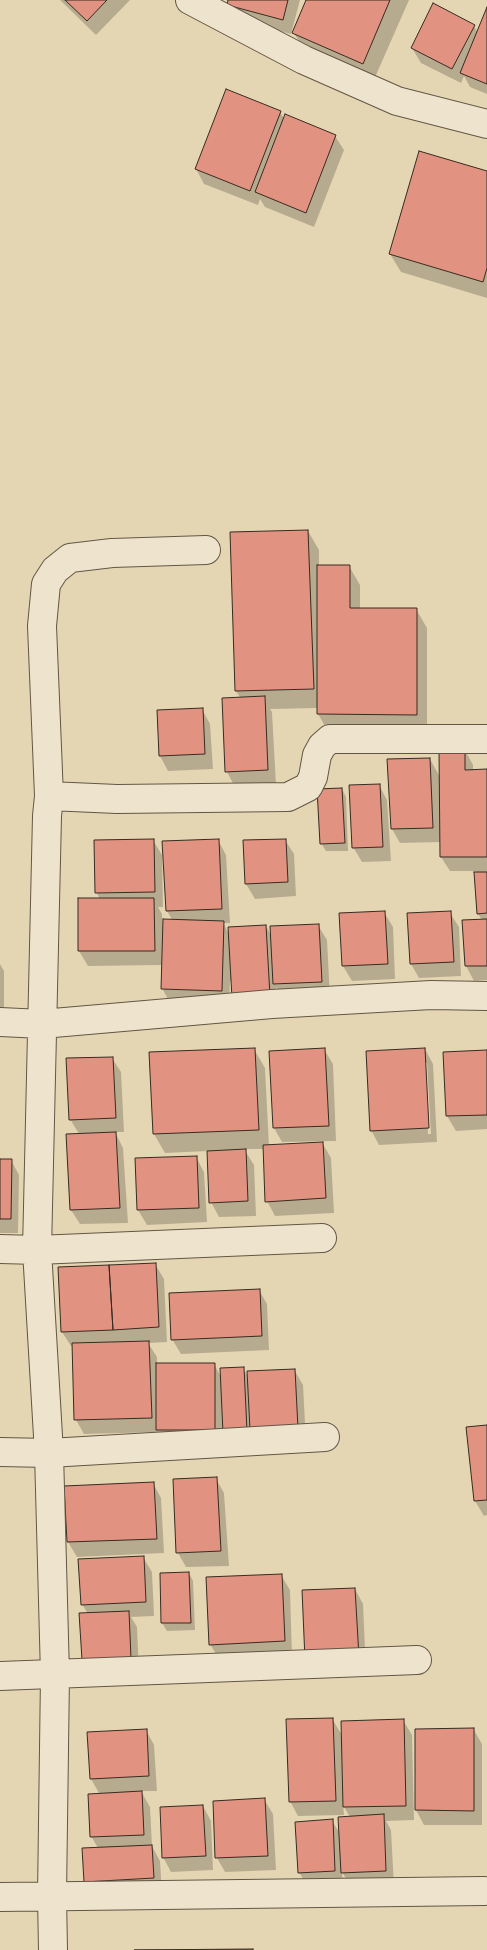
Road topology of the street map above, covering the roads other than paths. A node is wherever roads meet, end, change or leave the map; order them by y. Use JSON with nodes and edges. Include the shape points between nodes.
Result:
{"nodes":[{"id":1,"x":190,"y":0,"type":"edge"},
{"id":2,"x":487,"y":124,"type":"edge"},
{"id":3,"x":206,"y":550,"type":"dead end"},
{"id":4,"x":487,"y":739,"type":"edge"},
{"id":5,"x":49,"y":796,"type":"junction"},
{"id":6,"x":487,"y":996,"type":"edge"},
{"id":7,"x":0,"y":1022,"type":"edge"},
{"id":8,"x":42,"y":1024,"type":"junction"},
{"id":9,"x":322,"y":1238,"type":"dead end"},
{"id":10,"x":0,"y":1249,"type":"edge"},
{"id":11,"x":37,"y":1250,"type":"junction"},
{"id":12,"x":325,"y":1437,"type":"dead end"},
{"id":13,"x":0,"y":1452,"type":"edge"},
{"id":14,"x":49,"y":1453,"type":"junction"},
{"id":15,"x":417,"y":1660,"type":"dead end"},
{"id":16,"x":55,"y":1675,"type":"junction"},
{"id":17,"x":0,"y":1676,"type":"edge"},
{"id":18,"x":484,"y":1891,"type":"dead end"},
{"id":19,"x":52,"y":1896,"type":"junction"},
{"id":20,"x":0,"y":1897,"type":"edge"},
{"id":21,"x":53,"y":1950,"type":"edge"}],
"edges":[{"from":1,"to":2,"type":"street","via":[[304,60],[397,101]]},
{"from":3,"to":5,"type":"street","via":[[112,553],[70,558],[55,570],[46,584],[42,626]]},
{"from":4,"to":5,"type":"street","via":[[330,740],[317,754],[308,787],[288,797],[117,799]]},
{"from":5,"to":8,"type":"street"},
{"from":6,"to":8,"type":"street","via":[[431,995],[272,1004]]},
{"from":7,"to":8,"type":"street"},
{"from":8,"to":11,"type":"street"},
{"from":9,"to":11,"type":"street"},
{"from":10,"to":11,"type":"street"},
{"from":11,"to":14,"type":"street"},
{"from":12,"to":14,"type":"street"},
{"from":13,"to":14,"type":"street"},
{"from":14,"to":16,"type":"street"},
{"from":15,"to":16,"type":"street"},
{"from":16,"to":17,"type":"street"},
{"from":16,"to":19,"type":"street"},
{"from":18,"to":19,"type":"street"},
{"from":19,"to":20,"type":"street"},
{"from":19,"to":21,"type":"street"}]}
